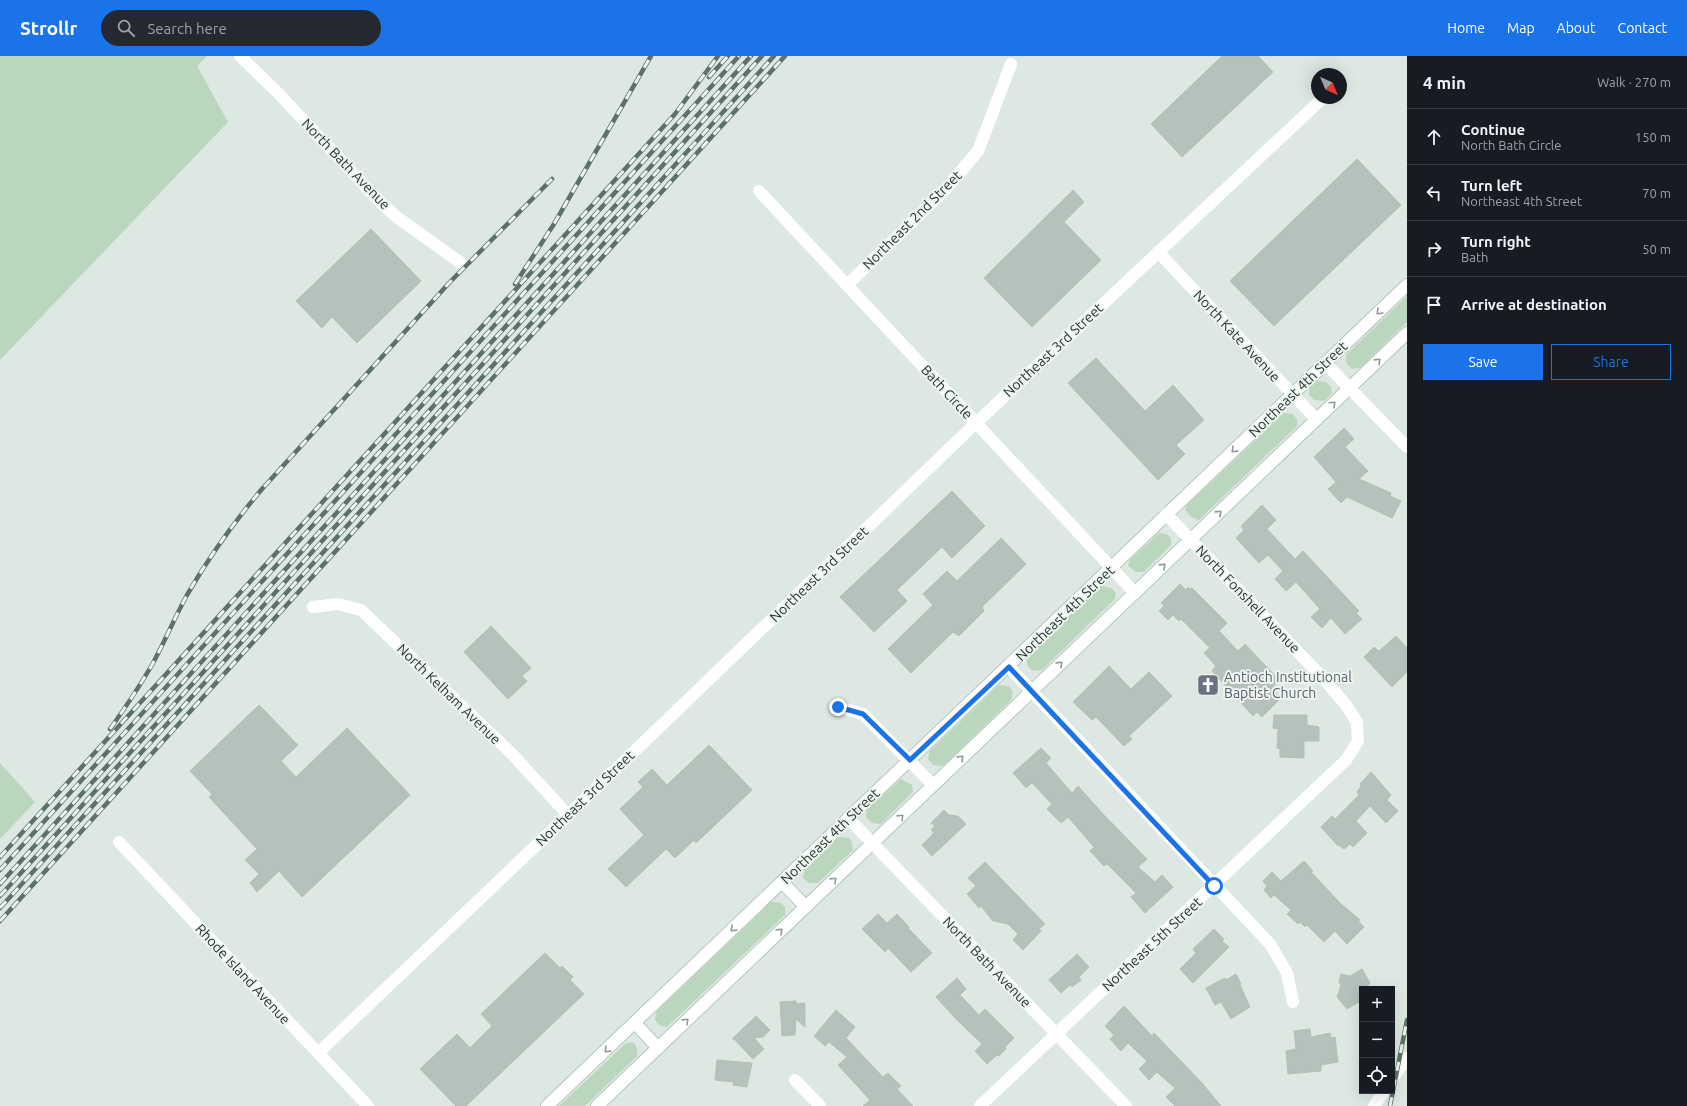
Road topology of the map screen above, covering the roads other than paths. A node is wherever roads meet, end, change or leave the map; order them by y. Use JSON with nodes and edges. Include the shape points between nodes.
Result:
{"nodes":[{"id":1,"x":240,"y":56,"type":"edge"},
{"id":2,"x":1010,"y":64,"type":"dead end"},
{"id":3,"x":1317,"y":104,"type":"edge"},
{"id":4,"x":759,"y":191,"type":"dead end"},
{"id":5,"x":1158,"y":252,"type":"junction"},
{"id":6,"x":461,"y":263,"type":"dead end"},
{"id":7,"x":847,"y":285,"type":"junction"},
{"id":8,"x":1407,"y":285,"type":"edge"},
{"id":9,"x":1407,"y":333,"type":"edge"},
{"id":10,"x":1325,"y":363,"type":"junction"},
{"id":11,"x":1349,"y":388,"type":"junction"},
{"id":12,"x":1292,"y":394,"type":"junction"},
{"id":13,"x":1316,"y":420,"type":"junction"},
{"id":14,"x":976,"y":423,"type":"junction"},
{"id":15,"x":1407,"y":447,"type":"edge"},
{"id":16,"x":1166,"y":514,"type":"junction"},
{"id":17,"x":1191,"y":540,"type":"junction"},
{"id":18,"x":1112,"y":568,"type":"junction"},
{"id":19,"x":1135,"y":593,"type":"junction"},
{"id":20,"x":314,"y":607,"type":"dead end"},
{"id":21,"x":1009,"y":667,"type":"junction"},
{"id":22,"x":1032,"y":691,"type":"junction"},
{"id":23,"x":838,"y":707,"type":"dead end"},
{"id":24,"x":1357,"y":722,"type":"joint"},
{"id":25,"x":910,"y":760,"type":"junction"},
{"id":26,"x":933,"y":785,"type":"junction"},
{"id":27,"x":568,"y":815,"type":"junction"},
{"id":28,"x":848,"y":818,"type":"junction"},
{"id":29,"x":119,"y":842,"type":"dead end"},
{"id":30,"x":872,"y":844,"type":"junction"},
{"id":31,"x":782,"y":882,"type":"junction"},
{"id":32,"x":1214,"y":886,"type":"junction"},
{"id":33,"x":806,"y":907,"type":"junction"},
{"id":34,"x":1294,"y":1002,"type":"dead end"},
{"id":35,"x":635,"y":1023,"type":"junction"},
{"id":36,"x":1056,"y":1034,"type":"junction"},
{"id":37,"x":658,"y":1048,"type":"junction"},
{"id":38,"x":318,"y":1053,"type":"junction"},
{"id":39,"x":1407,"y":1058,"type":"edge"},
{"id":40,"x":1395,"y":1075,"type":"edge"},
{"id":41,"x":795,"y":1080,"type":"dead end"},
{"id":42,"x":1382,"y":1094,"type":"edge"},
{"id":43,"x":368,"y":1106,"type":"edge"},
{"id":44,"x":547,"y":1106,"type":"edge"},
{"id":45,"x":597,"y":1106,"type":"edge"},
{"id":46,"x":820,"y":1106,"type":"edge"},
{"id":47,"x":980,"y":1106,"type":"edge"},
{"id":48,"x":1126,"y":1106,"type":"edge"},
{"id":49,"x":1374,"y":1106,"type":"edge"}],
"edges":[{"from":1,"to":6,"type":"street","name":"North Bath Avenue","via":[[380,202]]},
{"from":2,"to":7,"type":"street","name":"Northeast 2nd Street","via":[[978,151],[944,191]]},
{"from":3,"to":5,"type":"street","name":"Northeast 3rd Street"},
{"from":4,"to":7,"type":"street","name":"Bath Circle"},
{"from":5,"to":12,"type":"street","name":"North Kate Avenue"},
{"from":5,"to":14,"type":"street","name":"Northeast 3rd Street"},
{"from":7,"to":14,"type":"street","name":"Bath Circle"},
{"from":8,"to":10,"type":"street","name":"Northeast 4th Street","one_way":true},
{"from":11,"to":9,"type":"street","one_way":true},
{"from":10,"to":11,"type":"street"},
{"from":10,"to":12,"type":"street","name":"Northeast 4th Street"},
{"from":13,"to":11,"type":"street","one_way":true},
{"from":11,"to":15,"type":"street"},
{"from":12,"to":13,"type":"street","name":"North Kate Avenue"},
{"from":12,"to":16,"type":"street","name":"Northeast 4th Street","one_way":true},
{"from":17,"to":13,"type":"street","one_way":true},
{"from":14,"to":18,"type":"street","name":"Bath Circle"},
{"from":14,"to":27,"type":"street","name":"Northeast 3rd Street"},
{"from":16,"to":17,"type":"street","name":"North Fonshell Avenue"},
{"from":16,"to":18,"type":"street","name":"Northeast 4th Street"},
{"from":19,"to":17,"type":"street","one_way":true},
{"from":17,"to":24,"type":"street","name":"North Fonshell Avenue","via":[[1322,678]]},
{"from":18,"to":19,"type":"street","name":"Bath Circle"},
{"from":18,"to":21,"type":"street","name":"Northeast 4th Street"},
{"from":22,"to":19,"type":"street","one_way":true},
{"from":20,"to":27,"type":"street","name":"North Kelham Avenue","via":[[338,604],[362,610],[512,754]]},
{"from":21,"to":22,"type":"street"},
{"from":21,"to":25,"type":"street","name":"Northeast 4th Street"},
{"from":26,"to":22,"type":"street","one_way":true},
{"from":22,"to":32,"type":"street"},
{"from":23,"to":25,"type":"street","via":[[863,714]]},
{"from":24,"to":32,"type":"street","name":"Northeast 5th Street","via":[[1358,741],[1346,760]]},
{"from":25,"to":26,"type":"street"},
{"from":25,"to":28,"type":"street","name":"Northeast 4th Street"},
{"from":30,"to":26,"type":"street","one_way":true},
{"from":27,"to":38,"type":"street","name":"Northeast 3rd Street"},
{"from":28,"to":30,"type":"street","name":"North Bath Avenue"},
{"from":28,"to":31,"type":"street","name":"Northeast 4th Street"},
{"from":29,"to":38,"type":"street","name":"Rhode Island Avenue"},
{"from":33,"to":30,"type":"street","one_way":true},
{"from":30,"to":36,"type":"street","name":"North Bath Avenue"},
{"from":31,"to":33,"type":"street"},
{"from":31,"to":35,"type":"street","name":"Northeast 4th Street","one_way":true},
{"from":32,"to":34,"type":"street","via":[[1270,944],[1287,973]]},
{"from":32,"to":36,"type":"street","name":"Northeast 5th Street"},
{"from":37,"to":33,"type":"street","one_way":true},
{"from":35,"to":37,"type":"street"},
{"from":35,"to":44,"type":"street","name":"Northeast 4th Street","one_way":true},
{"from":36,"to":47,"type":"street","name":"Northeast 5th Street"},
{"from":36,"to":48,"type":"street","name":"North Bath Avenue"},
{"from":37,"to":45,"type":"street"},
{"from":38,"to":43,"type":"street","name":"Rhode Island Avenue"},
{"from":39,"to":40,"type":"street"},
{"from":41,"to":46,"type":"street"},
{"from":42,"to":49,"type":"street"}]}
